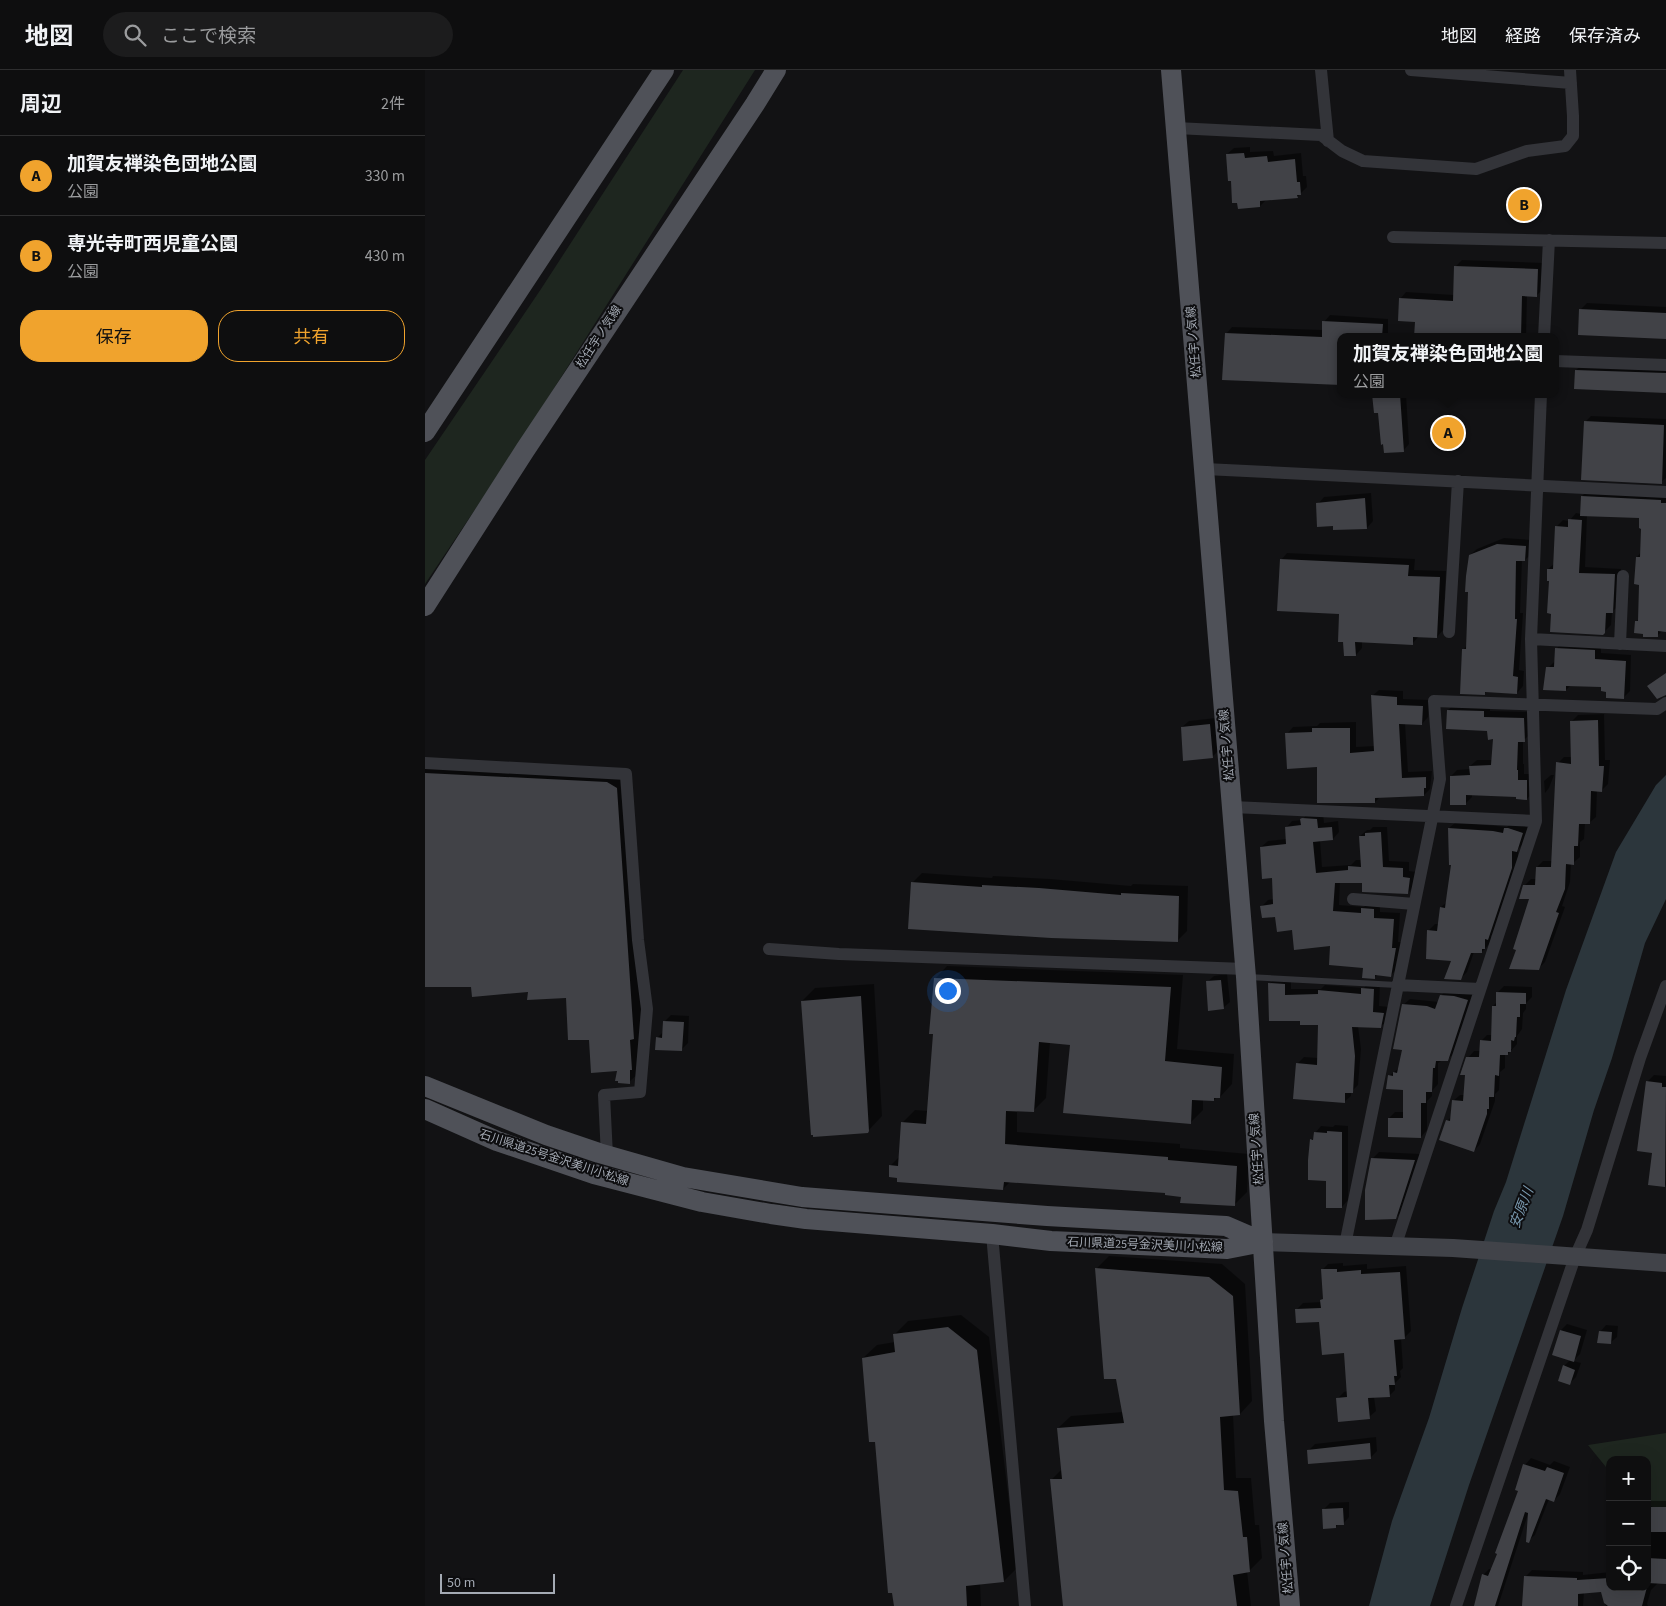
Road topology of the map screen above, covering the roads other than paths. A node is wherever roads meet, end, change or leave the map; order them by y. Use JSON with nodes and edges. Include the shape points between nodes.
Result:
{"nodes":[{"id":1,"x":664,"y":70,"type":"edge"},
{"id":2,"x":776,"y":70,"type":"edge"},
{"id":3,"x":1171,"y":70,"type":"edge"},
{"id":4,"x":1321,"y":70,"type":"edge"},
{"id":5,"x":1411,"y":70,"type":"edge"},
{"id":6,"x":1570,"y":70,"type":"edge"},
{"id":7,"x":1571,"y":83,"type":"junction"},
{"id":8,"x":1176,"y":128,"type":"junction"},
{"id":9,"x":1328,"y":141,"type":"junction"},
{"id":10,"x":1393,"y":237,"type":"dead end"},
{"id":11,"x":1549,"y":240,"type":"junction"},
{"id":12,"x":1666,"y":243,"type":"edge"},
{"id":13,"x":1544,"y":333,"type":"edge"},
{"id":14,"x":1559,"y":361,"type":"edge"},
{"id":15,"x":1666,"y":365,"type":"edge"},
{"id":16,"x":1541,"y":398,"type":"edge"},
{"id":17,"x":425,"y":432,"type":"edge"},
{"id":18,"x":1205,"y":469,"type":"junction"},
{"id":19,"x":1457,"y":481,"type":"junction"},
{"id":20,"x":1536,"y":485,"type":"junction"},
{"id":21,"x":1666,"y":492,"type":"edge"},
{"id":22,"x":1623,"y":576,"type":"dead end"},
{"id":23,"x":425,"y":606,"type":"edge"},
{"id":24,"x":1449,"y":632,"type":"dead end"},
{"id":25,"x":1531,"y":639,"type":"junction"},
{"id":26,"x":1621,"y":644,"type":"junction"},
{"id":27,"x":1666,"y":646,"type":"edge"},
{"id":28,"x":1666,"y":703,"type":"edge"},
{"id":29,"x":1533,"y":704,"type":"junction"},
{"id":30,"x":425,"y":763,"type":"edge"},
{"id":31,"x":1232,"y":807,"type":"junction"},
{"id":32,"x":1433,"y":816,"type":"junction"},
{"id":33,"x":1536,"y":821,"type":"junction"},
{"id":34,"x":1353,"y":899,"type":"dead end"},
{"id":35,"x":1414,"y":904,"type":"junction"},
{"id":36,"x":769,"y":949,"type":"dead end"},
{"id":37,"x":1245,"y":973,"type":"junction"},
{"id":38,"x":1397,"y":985,"type":"junction"},
{"id":39,"x":1666,"y":986,"type":"edge"},
{"id":40,"x":1480,"y":989,"type":"junction"},
{"id":41,"x":425,"y":1086,"type":"edge"},
{"id":42,"x":425,"y":1109,"type":"edge"},
{"id":43,"x":607,"y":1156,"type":"junction"},
{"id":44,"x":992,"y":1234,"type":"junction"},
{"id":45,"x":1263,"y":1242,"type":"junction"},
{"id":46,"x":1345,"y":1245,"type":"junction"},
{"id":47,"x":1395,"y":1247,"type":"junction"},
{"id":48,"x":1569,"y":1257,"type":"junction"},
{"id":49,"x":1666,"y":1263,"type":"edge"},
{"id":50,"x":1274,"y":1421,"type":"junction"},
{"id":51,"x":1025,"y":1606,"type":"edge"},
{"id":52,"x":1277,"y":1606,"type":"edge"},
{"id":53,"x":1290,"y":1606,"type":"edge"},
{"id":54,"x":1456,"y":1606,"type":"edge"}],
"edges":[{"from":1,"to":17,"type":"main road"},
{"from":2,"to":23,"type":"main road","name":"松任宇ノ気線"},
{"from":3,"to":8,"type":"main road","name":"松任宇ノ気線"},
{"from":4,"to":9,"type":"street"},
{"from":5,"to":7,"type":"street"},
{"from":6,"to":7,"type":"street"},
{"from":7,"to":9,"type":"street","via":[[1573,136],[1565,146],[1527,151],[1476,169],[1363,161]]},
{"from":8,"to":9,"type":"street","via":[[1321,135]]},
{"from":8,"to":18,"type":"main road","name":"松任宇ノ気線"},
{"from":10,"to":11,"type":"street"},
{"from":11,"to":12,"type":"street"},
{"from":11,"to":13,"type":"street"},
{"from":14,"to":15,"type":"street"},
{"from":16,"to":20,"type":"street"},
{"from":18,"to":19,"type":"street"},
{"from":18,"to":31,"type":"main road","name":"松任宇ノ気線"},
{"from":19,"to":20,"type":"street"},
{"from":19,"to":24,"type":"street"},
{"from":20,"to":21,"type":"street"},
{"from":20,"to":25,"type":"street"},
{"from":22,"to":26,"type":"street"},
{"from":25,"to":26,"type":"street"},
{"from":25,"to":29,"type":"street"},
{"from":26,"to":27,"type":"street"},
{"from":28,"to":29,"type":"street","via":[[1657,710]]},
{"from":29,"to":32,"type":"street","via":[[1435,701],[1440,779]]},
{"from":29,"to":33,"type":"street"},
{"from":30,"to":43,"type":"street","via":[[626,774],[638,940],[647,1009],[640,1092],[604,1095]]},
{"from":31,"to":32,"type":"street"},
{"from":31,"to":37,"type":"main road","name":"松任宇ノ気線"},
{"from":32,"to":33,"type":"street"},
{"from":32,"to":35,"type":"street"},
{"from":33,"to":40,"type":"street"},
{"from":34,"to":35,"type":"street"},
{"from":35,"to":38,"type":"street"},
{"from":36,"to":37,"type":"street"},
{"from":37,"to":38,"type":"lane"},
{"from":37,"to":45,"type":"main road","name":"松任宇ノ気線"},
{"from":38,"to":40,"type":"street"},
{"from":38,"to":46,"type":"street"},
{"from":39,"to":48,"type":"street","via":[[1640,1058],[1587,1230]]},
{"from":40,"to":47,"type":"street"},
{"from":41,"to":43,"type":"main road","name":"石川県道25号金沢美川小松線"},
{"from":42,"to":44,"type":"main road","name":"石川県道25号金沢美川小松線","via":[[497,1141],[595,1174],[702,1202],[806,1219]]},
{"from":43,"to":45,"type":"main road","name":"石川県道25号金沢美川小松線","via":[[683,1177],[802,1197],[1226,1226]]},
{"from":44,"to":45,"type":"main road","name":"石川県道25号金沢美川小松線","via":[[1051,1241],[1227,1249]]},
{"from":44,"to":51,"type":"street"},
{"from":45,"to":46,"type":"street"},
{"from":45,"to":50,"type":"main road","name":"松任宇ノ気線"},
{"from":46,"to":47,"type":"street"},
{"from":47,"to":48,"type":"street"},
{"from":48,"to":49,"type":"street"},
{"from":48,"to":54,"type":"street"},
{"from":50,"to":52,"type":"main road","name":"松任宇ノ気線"},
{"from":50,"to":53,"type":"main road","name":"松任宇ノ気線"}]}
